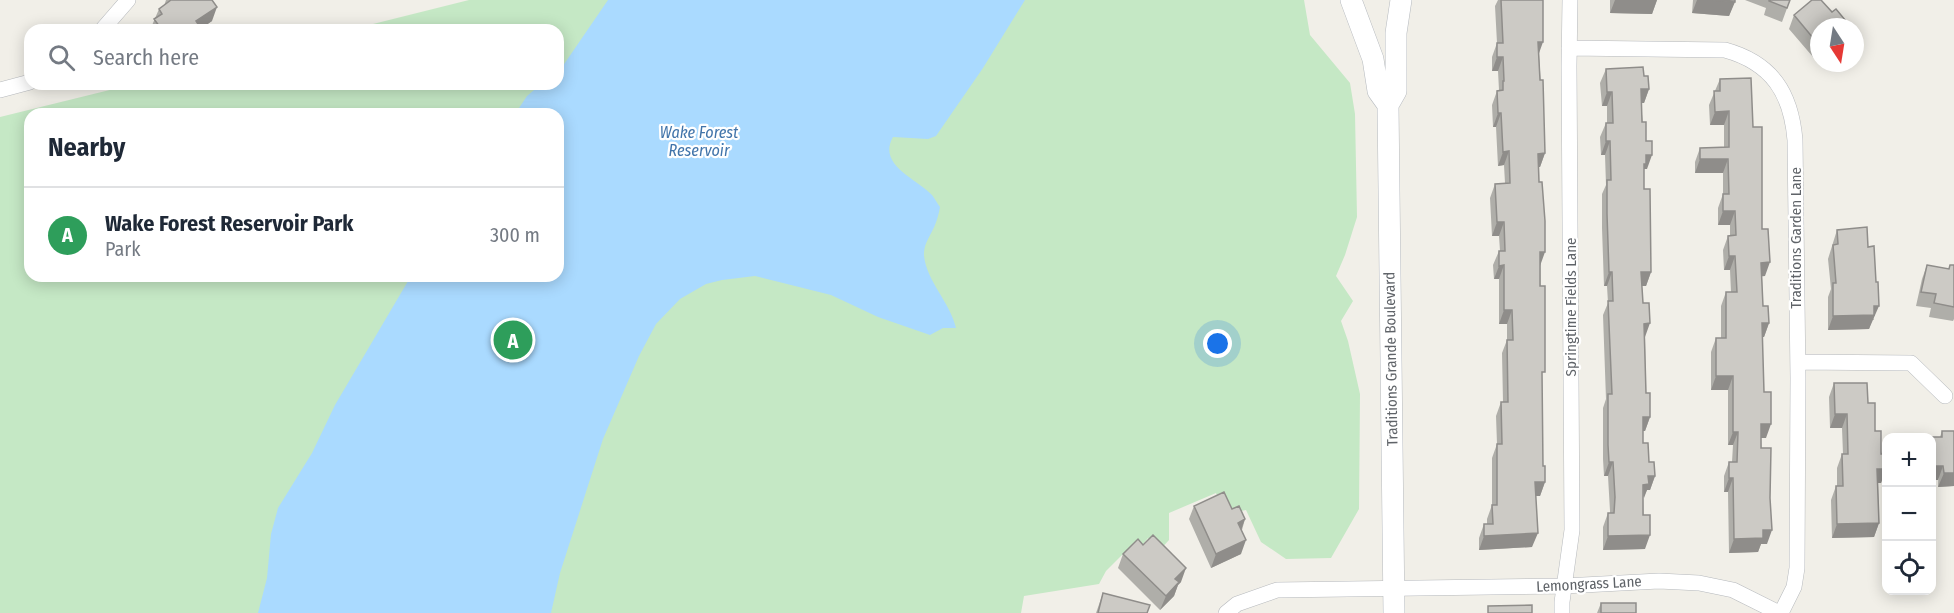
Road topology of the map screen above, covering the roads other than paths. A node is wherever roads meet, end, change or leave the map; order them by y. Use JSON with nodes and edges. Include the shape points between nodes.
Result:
{"nodes":[{"id":1,"x":128,"y":0,"type":"edge"},
{"id":2,"x":1351,"y":0,"type":"edge"},
{"id":3,"x":1401,"y":0,"type":"edge"},
{"id":4,"x":1570,"y":0,"type":"edge"},
{"id":5,"x":107,"y":24,"type":"edge"},
{"id":6,"x":1569,"y":48,"type":"junction"},
{"id":7,"x":24,"y":84,"type":"edge"},
{"id":8,"x":0,"y":90,"type":"edge"},
{"id":9,"x":1388,"y":105,"type":"junction"},
{"id":10,"x":1798,"y":362,"type":"junction"},
{"id":11,"x":1945,"y":396,"type":"dead end"},
{"id":12,"x":1564,"y":586,"type":"junction"},
{"id":13,"x":1394,"y":588,"type":"junction"},
{"id":14,"x":1226,"y":613,"type":"edge"},
{"id":15,"x":1394,"y":613,"type":"edge"},
{"id":16,"x":1562,"y":613,"type":"edge"},
{"id":17,"x":1780,"y":613,"type":"edge"}],
"edges":[{"from":1,"to":5,"type":"street"},
{"from":2,"to":9,"type":"main road","name":"Traditions Grande Boulevard","via":[[1373,59],[1378,91]]},
{"from":3,"to":9,"type":"main road","name":"Traditions Grande Boulevard","via":[[1396,33],[1396,91]]},
{"from":4,"to":6,"type":"street","name":"Springtime Fields Lane"},
{"from":6,"to":10,"type":"street","name":"Traditions Garden Lane","via":[[1725,50],[1753,61],[1779,85],[1792,117],[1795,140]]},
{"from":6,"to":12,"type":"street","name":"Springtime Fields Lane","via":[[1572,531]]},
{"from":7,"to":8,"type":"street"},
{"from":9,"to":13,"type":"main road","name":"Traditions Grande Boulevard"},
{"from":10,"to":11,"type":"street","via":[[1911,363]]},
{"from":10,"to":17,"type":"street","name":"Traditions Garden Lane","via":[[1797,568],[1794,587]]},
{"from":12,"to":13,"type":"street","name":"Lemongrass Lane"},
{"from":12,"to":16,"type":"street","name":"Springtime Fields Lane"},
{"from":12,"to":17,"type":"street","name":"Lemongrass Lane","via":[[1700,583],[1733,590]]},
{"from":13,"to":14,"type":"street","name":"Lemongrass Lane","via":[[1277,590],[1237,603]]},
{"from":13,"to":15,"type":"main road","name":"Traditions Grande Boulevard"}]}
